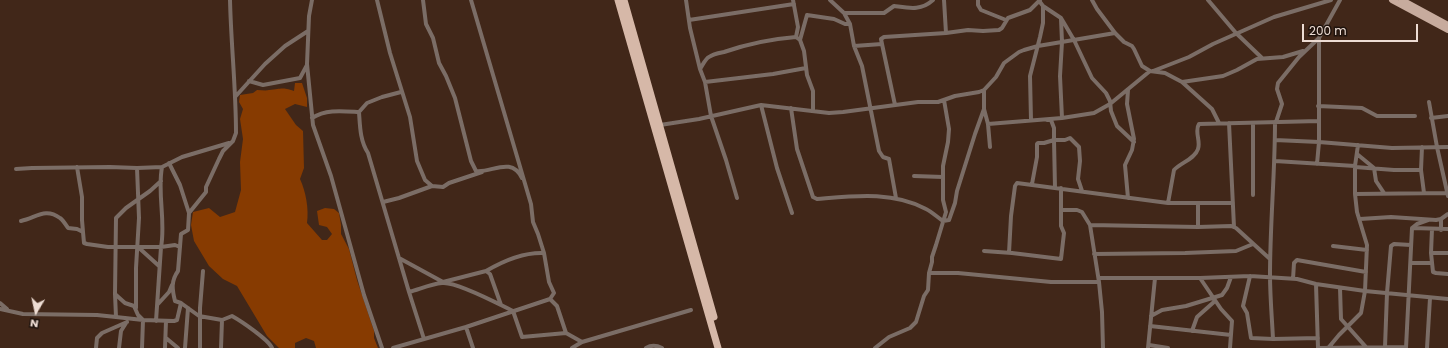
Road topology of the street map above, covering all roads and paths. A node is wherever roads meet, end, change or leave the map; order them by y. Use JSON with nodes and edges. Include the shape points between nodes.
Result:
{"nodes":[{"id":1,"x":230,"y":0,"type":"edge"},
{"id":2,"x":312,"y":0,"type":"edge"},
{"id":3,"x":377,"y":0,"type":"edge"},
{"id":4,"x":423,"y":0,"type":"edge"},
{"id":5,"x":471,"y":0,"type":"edge"},
{"id":6,"x":618,"y":0,"type":"edge"},
{"id":7,"x":624,"y":0,"type":"edge"},
{"id":8,"x":686,"y":0,"type":"edge"},
{"id":9,"x":830,"y":0,"type":"edge"},
{"id":10,"x":933,"y":0,"type":"edge"},
{"id":11,"x":944,"y":0,"type":"edge"},
{"id":12,"x":978,"y":0,"type":"edge"},
{"id":13,"x":1092,"y":0,"type":"edge"},
{"id":14,"x":1208,"y":0,"type":"edge"},
{"id":15,"x":1330,"y":0,"type":"edge"},
{"id":16,"x":1340,"y":0,"type":"edge"},
{"id":17,"x":1392,"y":0,"type":"edge"},
{"id":18,"x":1402,"y":0,"type":"edge"},
{"id":19,"x":793,"y":2,"type":"edge"},
{"id":20,"x":1041,"y":2,"type":"edge"},
{"id":21,"x":844,"y":13,"type":"junction"},
{"id":22,"x":1061,"y":18,"type":"junction"},
{"id":23,"x":689,"y":20,"type":"junction"},
{"id":24,"x":1006,"y":20,"type":"junction"},
{"id":25,"x":850,"y":24,"type":"junction"},
{"id":26,"x":1448,"y":25,"type":"edge"},
{"id":27,"x":1448,"y":30,"type":"edge"},
{"id":28,"x":308,"y":31,"type":"junction"},
{"id":29,"x":946,"y":33,"type":"junction"},
{"id":30,"x":1115,"y":33,"type":"junction"},
{"id":31,"x":1236,"y":33,"type":"junction"},
{"id":32,"x":796,"y":36,"type":"junction"},
{"id":33,"x":1319,"y":38,"type":"junction"},
{"id":34,"x":800,"y":40,"type":"junction"},
{"id":35,"x":1074,"y":40,"type":"junction"},
{"id":36,"x":1062,"y":42,"type":"junction"},
{"id":37,"x":882,"y":44,"type":"junction"},
{"id":38,"x":854,"y":46,"type":"junction"},
{"id":39,"x":1038,"y":46,"type":"junction"},
{"id":40,"x":1308,"y":48,"type":"junction"},
{"id":41,"x":1262,"y":58,"type":"junction"},
{"id":42,"x":307,"y":64,"type":"junction"},
{"id":43,"x":806,"y":68,"type":"junction"},
{"id":44,"x":700,"y":69,"type":"junction"},
{"id":45,"x":1151,"y":71,"type":"junction"},
{"id":46,"x":249,"y":82,"type":"junction"},
{"id":47,"x":705,"y":82,"type":"junction"},
{"id":48,"x":1182,"y":82,"type":"junction"},
{"id":49,"x":1130,"y":88,"type":"junction"},
{"id":50,"x":984,"y":90,"type":"junction"},
{"id":51,"x":401,"y":92,"type":"junction"},
{"id":52,"x":235,"y":97,"type":"junction"},
{"id":53,"x":944,"y":100,"type":"junction"},
{"id":54,"x":1429,"y":102,"type":"dead end"},
{"id":55,"x":1110,"y":104,"type":"junction"},
{"id":56,"x":761,"y":105,"type":"junction"},
{"id":57,"x":895,"y":105,"type":"junction"},
{"id":58,"x":1318,"y":106,"type":"junction"},
{"id":59,"x":652,"y":107,"type":"junction"},
{"id":60,"x":791,"y":108,"type":"junction"},
{"id":61,"x":871,"y":108,"type":"junction"},
{"id":62,"x":984,"y":109,"type":"junction"},
{"id":63,"x":813,"y":110,"type":"junction"},
{"id":64,"x":359,"y":112,"type":"junction"},
{"id":65,"x":711,"y":116,"type":"junction"},
{"id":66,"x":1415,"y":116,"type":"dead end"},
{"id":67,"x":1448,"y":116,"type":"edge"},
{"id":68,"x":312,"y":118,"type":"junction"},
{"id":69,"x":1062,"y":118,"type":"junction"},
{"id":70,"x":1432,"y":118,"type":"junction"},
{"id":71,"x":1031,"y":120,"type":"junction"},
{"id":72,"x":1038,"y":120,"type":"junction"},
{"id":73,"x":1319,"y":121,"type":"junction"},
{"id":74,"x":1253,"y":122,"type":"junction"},
{"id":75,"x":1275,"y":122,"type":"junction"},
{"id":76,"x":1218,"y":123,"type":"junction"},
{"id":77,"x":1229,"y":123,"type":"junction"},
{"id":78,"x":988,"y":124,"type":"junction"},
{"id":79,"x":660,"y":125,"type":"junction"},
{"id":80,"x":1054,"y":140,"type":"junction"},
{"id":81,"x":1275,"y":140,"type":"junction"},
{"id":82,"x":1134,"y":142,"type":"junction"},
{"id":83,"x":1319,"y":142,"type":"junction"},
{"id":84,"x":230,"y":143,"type":"junction"},
{"id":85,"x":1358,"y":145,"type":"junction"},
{"id":86,"x":990,"y":147,"type":"dead end"},
{"id":87,"x":1437,"y":147,"type":"junction"},
{"id":88,"x":1448,"y":147,"type":"edge"},
{"id":89,"x":1422,"y":148,"type":"junction"},
{"id":90,"x":1356,"y":154,"type":"junction"},
{"id":91,"x":1275,"y":162,"type":"junction"},
{"id":92,"x":169,"y":163,"type":"junction"},
{"id":93,"x":1317,"y":164,"type":"junction"},
{"id":94,"x":1355,"y":166,"type":"junction"},
{"id":95,"x":77,"y":167,"type":"junction"},
{"id":96,"x":162,"y":167,"type":"junction"},
{"id":97,"x":137,"y":168,"type":"junction"},
{"id":98,"x":1374,"y":168,"type":"junction"},
{"id":99,"x":16,"y":169,"type":"dead end"},
{"id":100,"x":1421,"y":170,"type":"junction"},
{"id":101,"x":482,"y":172,"type":"junction"},
{"id":102,"x":914,"y":176,"type":"dead end"},
{"id":103,"x":943,"y":177,"type":"junction"},
{"id":104,"x":161,"y":181,"type":"junction"},
{"id":105,"x":524,"y":181,"type":"junction"},
{"id":106,"x":1032,"y":184,"type":"junction"},
{"id":107,"x":432,"y":186,"type":"junction"},
{"id":108,"x":1055,"y":188,"type":"junction"},
{"id":109,"x":1061,"y":188,"type":"junction"},
{"id":110,"x":1082,"y":191,"type":"junction"},
{"id":111,"x":1384,"y":193,"type":"junction"},
{"id":112,"x":1424,"y":193,"type":"junction"},
{"id":113,"x":1355,"y":194,"type":"junction"},
{"id":114,"x":1447,"y":194,"type":"edge"},
{"id":115,"x":1253,"y":195,"type":"dead end"},
{"id":116,"x":737,"y":198,"type":"dead end"},
{"id":117,"x":896,"y":198,"type":"junction"},
{"id":118,"x":1128,"y":198,"type":"junction"},
{"id":119,"x":138,"y":199,"type":"junction"},
{"id":120,"x":383,"y":202,"type":"junction"},
{"id":121,"x":1168,"y":203,"type":"junction"},
{"id":122,"x":1198,"y":203,"type":"junction"},
{"id":123,"x":1233,"y":203,"type":"junction"},
{"id":124,"x":1061,"y":210,"type":"junction"},
{"id":125,"x":189,"y":213,"type":"junction"},
{"id":126,"x":792,"y":213,"type":"dead end"},
{"id":127,"x":1448,"y":214,"type":"edge"},
{"id":128,"x":1360,"y":219,"type":"junction"},
{"id":129,"x":1441,"y":219,"type":"junction"},
{"id":130,"x":1428,"y":220,"type":"junction"},
{"id":131,"x":22,"y":221,"type":"dead end"},
{"id":132,"x":943,"y":221,"type":"junction"},
{"id":133,"x":1090,"y":225,"type":"junction"},
{"id":134,"x":1198,"y":227,"type":"junction"},
{"id":135,"x":1234,"y":227,"type":"junction"},
{"id":136,"x":1412,"y":228,"type":"junction"},
{"id":137,"x":1432,"y":229,"type":"junction"},
{"id":138,"x":1448,"y":229,"type":"edge"},
{"id":139,"x":1441,"y":230,"type":"junction"},
{"id":140,"x":83,"y":232,"type":"junction"},
{"id":141,"x":1253,"y":244,"type":"junction"},
{"id":142,"x":1411,"y":244,"type":"junction"},
{"id":143,"x":116,"y":246,"type":"junction"},
{"id":144,"x":1333,"y":246,"type":"dead end"},
{"id":145,"x":138,"y":247,"type":"junction"},
{"id":146,"x":161,"y":247,"type":"junction"},
{"id":147,"x":180,"y":247,"type":"junction"},
{"id":148,"x":1367,"y":250,"type":"junction"},
{"id":149,"x":984,"y":252,"type":"dead end"},
{"id":150,"x":544,"y":253,"type":"junction"},
{"id":151,"x":1009,"y":253,"type":"junction"},
{"id":152,"x":1431,"y":253,"type":"junction"},
{"id":153,"x":1448,"y":253,"type":"edge"},
{"id":154,"x":1094,"y":254,"type":"junction"},
{"id":155,"x":399,"y":258,"type":"junction"},
{"id":156,"x":1270,"y":259,"type":"junction"},
{"id":157,"x":1432,"y":262,"type":"junction"},
{"id":158,"x":1411,"y":263,"type":"junction"},
{"id":159,"x":159,"y":266,"type":"junction"},
{"id":160,"x":203,"y":271,"type":"dead end"},
{"id":161,"x":486,"y":272,"type":"junction"},
{"id":162,"x":1366,"y":272,"type":"junction"},
{"id":163,"x":929,"y":273,"type":"junction"},
{"id":164,"x":1448,"y":274,"type":"edge"},
{"id":165,"x":1250,"y":276,"type":"junction"},
{"id":166,"x":1230,"y":277,"type":"junction"},
{"id":167,"x":1155,"y":278,"type":"junction"},
{"id":168,"x":1200,"y":278,"type":"junction"},
{"id":169,"x":1270,"y":278,"type":"junction"},
{"id":170,"x":1293,"y":279,"type":"junction"},
{"id":171,"x":1099,"y":280,"type":"junction"},
{"id":172,"x":443,"y":282,"type":"junction"},
{"id":173,"x":172,"y":284,"type":"junction"},
{"id":174,"x":1316,"y":284,"type":"junction"},
{"id":175,"x":1340,"y":288,"type":"junction"},
{"id":176,"x":1365,"y":291,"type":"junction"},
{"id":177,"x":409,"y":292,"type":"junction"},
{"id":178,"x":115,"y":294,"type":"junction"},
{"id":179,"x":1386,"y":294,"type":"junction"},
{"id":180,"x":1408,"y":296,"type":"junction"},
{"id":181,"x":1430,"y":298,"type":"junction"},
{"id":182,"x":550,"y":299,"type":"junction"},
{"id":183,"x":1214,"y":299,"type":"junction"},
{"id":184,"x":1448,"y":299,"type":"edge"},
{"id":185,"x":180,"y":303,"type":"junction"},
{"id":186,"x":0,"y":304,"type":"edge"},
{"id":187,"x":158,"y":304,"type":"junction"},
{"id":188,"x":501,"y":305,"type":"junction"},
{"id":189,"x":188,"y":308,"type":"junction"},
{"id":190,"x":0,"y":309,"type":"edge"},
{"id":191,"x":9,"y":310,"type":"junction"},
{"id":192,"x":691,"y":310,"type":"dead end"},
{"id":193,"x":513,"y":311,"type":"junction"},
{"id":194,"x":137,"y":312,"type":"junction"},
{"id":195,"x":200,"y":316,"type":"junction"},
{"id":196,"x":1151,"y":316,"type":"junction"},
{"id":197,"x":116,"y":317,"type":"junction"},
{"id":198,"x":134,"y":320,"type":"junction"},
{"id":199,"x":143,"y":320,"type":"junction"},
{"id":200,"x":222,"y":320,"type":"junction"},
{"id":201,"x":156,"y":321,"type":"junction"},
{"id":202,"x":166,"y":321,"type":"junction"},
{"id":203,"x":127,"y":322,"type":"junction"},
{"id":204,"x":1150,"y":326,"type":"junction"},
{"id":205,"x":466,"y":327,"type":"junction"},
{"id":206,"x":1348,"y":327,"type":"junction"},
{"id":207,"x":1192,"y":331,"type":"junction"},
{"id":208,"x":566,"y":333,"type":"junction"},
{"id":209,"x":1231,"y":335,"type":"junction"},
{"id":210,"x":166,"y":338,"type":"junction"},
{"id":211,"x":1318,"y":338,"type":"junction"},
{"id":212,"x":424,"y":339,"type":"junction"},
{"id":213,"x":1273,"y":340,"type":"junction"},
{"id":214,"x":582,"y":342,"type":"junction"},
{"id":215,"x":1149,"y":347,"type":"edge"},
{"id":216,"x":1326,"y":347,"type":"edge"},
{"id":217,"x":1366,"y":347,"type":"edge"},
{"id":218,"x":96,"y":348,"type":"edge"},
{"id":219,"x":119,"y":348,"type":"edge"},
{"id":220,"x":142,"y":348,"type":"edge"},
{"id":221,"x":165,"y":348,"type":"edge"},
{"id":222,"x":178,"y":348,"type":"edge"},
{"id":223,"x":185,"y":348,"type":"edge"},
{"id":224,"x":200,"y":348,"type":"edge"},
{"id":225,"x":221,"y":348,"type":"edge"},
{"id":226,"x":272,"y":348,"type":"edge"},
{"id":227,"x":382,"y":348,"type":"edge"},
{"id":228,"x":393,"y":348,"type":"edge"},
{"id":229,"x":473,"y":348,"type":"edge"},
{"id":230,"x":572,"y":348,"type":"edge"},
{"id":231,"x":646,"y":348,"type":"edge"},
{"id":232,"x":662,"y":348,"type":"edge"},
{"id":233,"x":718,"y":348,"type":"edge"},
{"id":234,"x":722,"y":348,"type":"edge"},
{"id":235,"x":875,"y":348,"type":"edge"},
{"id":236,"x":1103,"y":348,"type":"edge"},
{"id":237,"x":1168,"y":348,"type":"edge"},
{"id":238,"x":1230,"y":348,"type":"edge"},
{"id":239,"x":1318,"y":348,"type":"edge"},
{"id":240,"x":1385,"y":348,"type":"edge"},
{"id":241,"x":1406,"y":348,"type":"edge"},
{"id":242,"x":1427,"y":348,"type":"edge"}],
"edges":[{"from":1,"to":52,"type":"street"},
{"from":2,"to":28,"type":"street"},
{"from":3,"to":51,"type":"street"},
{"from":4,"to":101,"type":"street","via":[[426,24],[433,38],[439,63],[455,98],[471,161],[476,172]]},
{"from":5,"to":105,"type":"street"},
{"from":6,"to":59,"type":"highway"},
{"from":7,"to":59,"type":"highway"},
{"from":8,"to":23,"type":"street"},
{"from":9,"to":21,"type":"street"},
{"from":10,"to":21,"type":"street","via":[[925,6],[915,8],[894,6],[884,13]]},
{"from":11,"to":29,"type":"street"},
{"from":12,"to":24,"type":"street","via":[[981,10]]},
{"from":13,"to":30,"type":"street"},
{"from":14,"to":31,"type":"street"},
{"from":15,"to":31,"type":"street","via":[[1274,17]]},
{"from":16,"to":33,"type":"street"},
{"from":17,"to":27,"type":"main road"},
{"from":18,"to":26,"type":"main road"},
{"from":19,"to":23,"type":"street"},
{"from":19,"to":32,"type":"street","via":[[798,27]]},
{"from":20,"to":22,"type":"street"},
{"from":20,"to":24,"type":"street","via":[[1030,10]]},
{"from":20,"to":39,"type":"street","via":[[1043,23]]},
{"from":21,"to":25,"type":"street"},
{"from":22,"to":35,"type":"street"},
{"from":22,"to":36,"type":"street"},
{"from":23,"to":44,"type":"street"},
{"from":24,"to":29,"type":"street","via":[[999,30]]},
{"from":25,"to":34,"type":"street","via":[[807,15]]},
{"from":25,"to":38,"type":"street"},
{"from":28,"to":42,"type":"street"},
{"from":28,"to":46,"type":"street","via":[[285,46]]},
{"from":29,"to":37,"type":"street","via":[[884,37]]},
{"from":30,"to":35,"type":"street"},
{"from":30,"to":45,"type":"street","via":[[1132,46],[1142,66]]},
{"from":31,"to":41,"type":"street"},
{"from":31,"to":45,"type":"street","via":[[1188,57]]},
{"from":32,"to":34,"type":"street"},
{"from":32,"to":44,"type":"street","via":[[754,43],[714,54],[708,57]]},
{"from":33,"to":40,"type":"street"},
{"from":33,"to":58,"type":"street"},
{"from":34,"to":43,"type":"street"},
{"from":35,"to":36,"type":"street"},
{"from":35,"to":55,"type":"street","via":[[1092,78],[1106,93]]},
{"from":36,"to":39,"type":"street"},
{"from":36,"to":69,"type":"street"},
{"from":37,"to":38,"type":"street"},
{"from":37,"to":57,"type":"street"},
{"from":38,"to":61,"type":"street","via":[[862,66]]},
{"from":39,"to":50,"type":"street","via":[[1019,52],[1004,63]]},
{"from":39,"to":71,"type":"street","via":[[1030,76]]},
{"from":40,"to":41,"type":"street","via":[[1290,56]]},
{"from":40,"to":75,"type":"street","via":[[1278,83],[1282,104]]},
{"from":41,"to":48,"type":"street","via":[[1223,76]]},
{"from":42,"to":46,"type":"street","via":[[300,78],[263,85]]},
{"from":42,"to":68,"type":"street"},
{"from":43,"to":47,"type":"street"},
{"from":43,"to":63,"type":"street","via":[[813,91]]},
{"from":44,"to":47,"type":"street"},
{"from":45,"to":48,"type":"street","via":[[1164,73]]},
{"from":45,"to":49,"type":"street"},
{"from":46,"to":52,"type":"street"},
{"from":47,"to":65,"type":"street"},
{"from":48,"to":76,"type":"street","via":[[1212,109]]},
{"from":49,"to":55,"type":"street"},
{"from":49,"to":82,"type":"street","via":[[1127,93],[1127,104]]},
{"from":50,"to":53,"type":"street"},
{"from":50,"to":62,"type":"street"},
{"from":51,"to":64,"type":"street","via":[[367,102]]},
{"from":51,"to":107,"type":"street","via":[[410,117],[416,161],[425,180]]},
{"from":52,"to":84,"type":"street","via":[[236,133]]},
{"from":53,"to":57,"type":"street"},
{"from":53,"to":103,"type":"street","via":[[949,129]]},
{"from":54,"to":70,"type":"street"},
{"from":55,"to":69,"type":"street","via":[[1094,113]]},
{"from":55,"to":82,"type":"street","via":[[1117,126]]},
{"from":56,"to":60,"type":"street"},
{"from":56,"to":65,"type":"street"},
{"from":56,"to":126,"type":"street","via":[[777,168]]},
{"from":57,"to":61,"type":"street"},
{"from":58,"to":66,"type":"street","via":[[1362,108],[1378,116]]},
{"from":58,"to":73,"type":"street"},
{"from":59,"to":79,"type":"highway"},
{"from":59,"to":233,"type":"highway"},
{"from":60,"to":63,"type":"street"},
{"from":60,"to":117,"type":"street","via":[[797,149],[813,197]]},
{"from":61,"to":63,"type":"street","via":[[829,113]]},
{"from":61,"to":117,"type":"street","via":[[879,151],[883,157],[889,159]]},
{"from":62,"to":78,"type":"street"},
{"from":62,"to":132,"type":"street","via":[[949,220]]},
{"from":64,"to":68,"type":"street","via":[[326,112]]},
{"from":64,"to":120,"type":"street","via":[[364,147]]},
{"from":65,"to":79,"type":"street"},
{"from":65,"to":116,"type":"street"},
{"from":67,"to":70,"type":"street"},
{"from":68,"to":227,"type":"street"},
{"from":69,"to":72,"type":"street"},
{"from":70,"to":87,"type":"street"},
{"from":71,"to":72,"type":"street"},
{"from":71,"to":78,"type":"street"},
{"from":72,"to":80,"type":"street","via":[[1051,120]]},
{"from":73,"to":75,"type":"street"},
{"from":73,"to":83,"type":"street"},
{"from":74,"to":75,"type":"street"},
{"from":74,"to":77,"type":"street"},
{"from":74,"to":115,"type":"street"},
{"from":75,"to":81,"type":"street"},
{"from":76,"to":77,"type":"street"},
{"from":76,"to":121,"type":"street","via":[[1198,125],[1198,149],[1174,170]]},
{"from":77,"to":123,"type":"street"},
{"from":78,"to":86,"type":"street"},
{"from":79,"to":234,"type":"highway"},
{"from":80,"to":106,"type":"street","via":[[1037,144]]},
{"from":80,"to":108,"type":"street"},
{"from":80,"to":110,"type":"street","via":[[1070,138],[1079,147],[1078,179]]},
{"from":81,"to":83,"type":"street"},
{"from":81,"to":91,"type":"street"},
{"from":82,"to":118,"type":"street","via":[[1125,165]]},
{"from":83,"to":85,"type":"street"},
{"from":83,"to":93,"type":"street"},
{"from":84,"to":92,"type":"street"},
{"from":84,"to":125,"type":"street","via":[[219,158],[206,192]]},
{"from":85,"to":89,"type":"street"},
{"from":85,"to":90,"type":"street"},
{"from":87,"to":88,"type":"street"},
{"from":87,"to":89,"type":"street"},
{"from":87,"to":114,"type":"street"},
{"from":89,"to":100,"type":"street"},
{"from":90,"to":94,"type":"street"},
{"from":90,"to":98,"type":"street"},
{"from":91,"to":93,"type":"street"},
{"from":91,"to":156,"type":"street"},
{"from":92,"to":96,"type":"street"},
{"from":92,"to":125,"type":"street","via":[[180,185]]},
{"from":93,"to":94,"type":"street"},
{"from":94,"to":98,"type":"street"},
{"from":94,"to":113,"type":"street"},
{"from":95,"to":97,"type":"street"},
{"from":95,"to":99,"type":"street"},
{"from":95,"to":140,"type":"street","via":[[82,197]]},
{"from":96,"to":97,"type":"street"},
{"from":96,"to":104,"type":"street"},
{"from":97,"to":119,"type":"street"},
{"from":98,"to":100,"type":"street"},
{"from":98,"to":111,"type":"street","via":[[1376,181]]},
{"from":100,"to":112,"type":"street"},
{"from":101,"to":105,"type":"street","via":[[508,167],[517,170]]},
{"from":101,"to":107,"type":"street","via":[[443,187]]},
{"from":102,"to":103,"type":"street"},
{"from":103,"to":132,"type":"street","via":[[943,200],[946,208]]},
{"from":104,"to":119,"type":"street"},
{"from":104,"to":146,"type":"street"},
{"from":105,"to":150,"type":"street","via":[[533,222]]},
{"from":106,"to":108,"type":"street"},
{"from":106,"to":151,"type":"street","via":[[1017,183],[1015,186]]},
{"from":107,"to":120,"type":"street"},
{"from":108,"to":109,"type":"street"},
{"from":109,"to":110,"type":"street"},
{"from":109,"to":124,"type":"street"},
{"from":110,"to":118,"type":"street"},
{"from":111,"to":112,"type":"street"},
{"from":111,"to":113,"type":"street"},
{"from":112,"to":114,"type":"street"},
{"from":113,"to":128,"type":"street"},
{"from":117,"to":132,"type":"street","via":[[927,210]]},
{"from":118,"to":121,"type":"street"},
{"from":119,"to":143,"type":"street","via":[[116,218]]},
{"from":119,"to":145,"type":"street"},
{"from":120,"to":155,"type":"street"},
{"from":121,"to":122,"type":"street"},
{"from":122,"to":123,"type":"street"},
{"from":122,"to":134,"type":"street"},
{"from":123,"to":135,"type":"street"},
{"from":124,"to":133,"type":"street","via":[[1082,212]]},
{"from":124,"to":151,"type":"street","via":[[1061,226],[1064,233],[1061,259]]},
{"from":125,"to":147,"type":"street","via":[[188,230],[181,234]]},
{"from":127,"to":129,"type":"street"},
{"from":128,"to":130,"type":"street","via":[[1391,216]]},
{"from":128,"to":148,"type":"street","via":[[1367,240]]},
{"from":129,"to":130,"type":"street"},
{"from":129,"to":139,"type":"street"},
{"from":130,"to":136,"type":"street"},
{"from":131,"to":140,"type":"street","via":[[38,214],[49,213],[61,219],[68,228]]},
{"from":132,"to":163,"type":"street"},
{"from":133,"to":134,"type":"street"},
{"from":133,"to":154,"type":"street"},
{"from":134,"to":135,"type":"street"},
{"from":135,"to":141,"type":"street"},
{"from":136,"to":137,"type":"street"},
{"from":136,"to":142,"type":"street"},
{"from":137,"to":139,"type":"street"},
{"from":137,"to":152,"type":"street"},
{"from":138,"to":139,"type":"street"},
{"from":140,"to":143,"type":"street","via":[[84,243]]},
{"from":141,"to":154,"type":"street","via":[[1236,251]]},
{"from":141,"to":156,"type":"street"},
{"from":142,"to":158,"type":"street"},
{"from":142,"to":179,"type":"street","via":[[1392,244]]},
{"from":143,"to":145,"type":"street"},
{"from":143,"to":178,"type":"street"},
{"from":144,"to":148,"type":"street"},
{"from":145,"to":146,"type":"street"},
{"from":145,"to":159,"type":"street"},
{"from":145,"to":194,"type":"street","via":[[135,303]]},
{"from":146,"to":147,"type":"street"},
{"from":146,"to":159,"type":"street"},
{"from":147,"to":173,"type":"street","via":[[178,271]]},
{"from":148,"to":162,"type":"street"},
{"from":149,"to":151,"type":"street"},
{"from":150,"to":161,"type":"street","via":[[535,252],[520,256],[500,263]]},
{"from":150,"to":182,"type":"street","via":[[549,282],[554,293]]},
{"from":152,"to":153,"type":"street"},
{"from":152,"to":157,"type":"street"},
{"from":154,"to":171,"type":"street"},
{"from":155,"to":172,"type":"street"},
{"from":155,"to":177,"type":"street"},
{"from":156,"to":169,"type":"street"},
{"from":157,"to":158,"type":"street"},
{"from":157,"to":164,"type":"street","via":[[1434,273]]},
{"from":158,"to":180,"type":"street"},
{"from":159,"to":187,"type":"street"},
{"from":160,"to":195,"type":"street"},
{"from":161,"to":172,"type":"street"},
{"from":161,"to":188,"type":"street","via":[[490,274]]},
{"from":162,"to":170,"type":"street","via":[[1297,260],[1294,263]]},
{"from":162,"to":176,"type":"street"},
{"from":163,"to":171,"type":"street","via":[[958,273],[1051,282]]},
{"from":163,"to":235,"type":"street","via":[[928,290],[916,322]]},
{"from":165,"to":166,"type":"street"},
{"from":165,"to":169,"type":"street"},
{"from":165,"to":213,"type":"street","via":[[1243,306],[1247,313],[1250,338]]},
{"from":166,"to":168,"type":"street"},
{"from":166,"to":183,"type":"street","via":[[1225,291]]},
{"from":167,"to":168,"type":"street"},
{"from":167,"to":171,"type":"street"},
{"from":167,"to":196,"type":"street"},
{"from":168,"to":183,"type":"street"},
{"from":169,"to":170,"type":"street"},
{"from":169,"to":213,"type":"street"},
{"from":170,"to":174,"type":"street"},
{"from":171,"to":236,"type":"street"},
{"from":172,"to":177,"type":"street"},
{"from":172,"to":188,"type":"street","via":[[469,290]]},
{"from":173,"to":185,"type":"street","via":[[175,301]]},
{"from":173,"to":187,"type":"street","via":[[169,292]]},
{"from":174,"to":175,"type":"street"},
{"from":174,"to":211,"type":"street"},
{"from":175,"to":176,"type":"street"},
{"from":175,"to":206,"type":"street","via":[[1340,316]]},
{"from":176,"to":179,"type":"street"},
{"from":176,"to":206,"type":"street","via":[[1361,313]]},
{"from":177,"to":212,"type":"street"},
{"from":178,"to":194,"type":"street","via":[[125,303],[134,306]]},
{"from":178,"to":197,"type":"street"},
{"from":179,"to":180,"type":"street"},
{"from":179,"to":240,"type":"street"},
{"from":180,"to":181,"type":"street"},
{"from":180,"to":241,"type":"street"},
{"from":181,"to":184,"type":"street"},
{"from":181,"to":242,"type":"street"},
{"from":182,"to":193,"type":"street"},
{"from":182,"to":208,"type":"street","via":[[557,306]]},
{"from":183,"to":196,"type":"street","via":[[1162,310]]},
{"from":183,"to":207,"type":"street","via":[[1197,317]]},
{"from":183,"to":209,"type":"street","via":[[1232,321]]},
{"from":185,"to":189,"type":"street"},
{"from":185,"to":202,"type":"street","via":[[177,320]]},
{"from":186,"to":191,"type":"street"},
{"from":187,"to":201,"type":"street"},
{"from":188,"to":193,"type":"street"},
{"from":189,"to":195,"type":"street"},
{"from":189,"to":223,"type":"street"},
{"from":190,"to":191,"type":"street"},
{"from":191,"to":197,"type":"street","via":[[23,314]]},
{"from":192,"to":214,"type":"street"},
{"from":193,"to":205,"type":"street"},
{"from":193,"to":208,"type":"street","via":[[522,337]]},
{"from":194,"to":199,"type":"street"},
{"from":195,"to":200,"type":"street"},
{"from":195,"to":224,"type":"street"},
{"from":196,"to":204,"type":"street"},
{"from":197,"to":198,"type":"street"},
{"from":198,"to":199,"type":"street"},
{"from":198,"to":203,"type":"street"},
{"from":199,"to":201,"type":"street"},
{"from":199,"to":220,"type":"street"},
{"from":200,"to":225,"type":"street"},
{"from":200,"to":226,"type":"street","via":[[232,316],[270,343]]},
{"from":201,"to":202,"type":"street"},
{"from":202,"to":210,"type":"street"},
{"from":203,"to":218,"type":"street","via":[[102,333],[97,338]]},
{"from":203,"to":219,"type":"street","via":[[121,331]]},
{"from":204,"to":207,"type":"street"},
{"from":204,"to":215,"type":"street"},
{"from":205,"to":212,"type":"street"},
{"from":205,"to":229,"type":"street"},
{"from":206,"to":216,"type":"street"},
{"from":206,"to":217,"type":"street"},
{"from":207,"to":209,"type":"street"},
{"from":208,"to":214,"type":"street"},
{"from":209,"to":238,"type":"street"},
{"from":210,"to":221,"type":"street"},
{"from":210,"to":222,"type":"street"},
{"from":211,"to":213,"type":"street"},
{"from":211,"to":239,"type":"street"},
{"from":212,"to":228,"type":"street"},
{"from":214,"to":230,"type":"street"},
{"from":215,"to":237,"type":"street"},
{"from":216,"to":217,"type":"street"},
{"from":216,"to":239,"type":"street"},
{"from":217,"to":240,"type":"street"},
{"from":231,"to":232,"type":"street"},
{"from":240,"to":241,"type":"street"}]}
